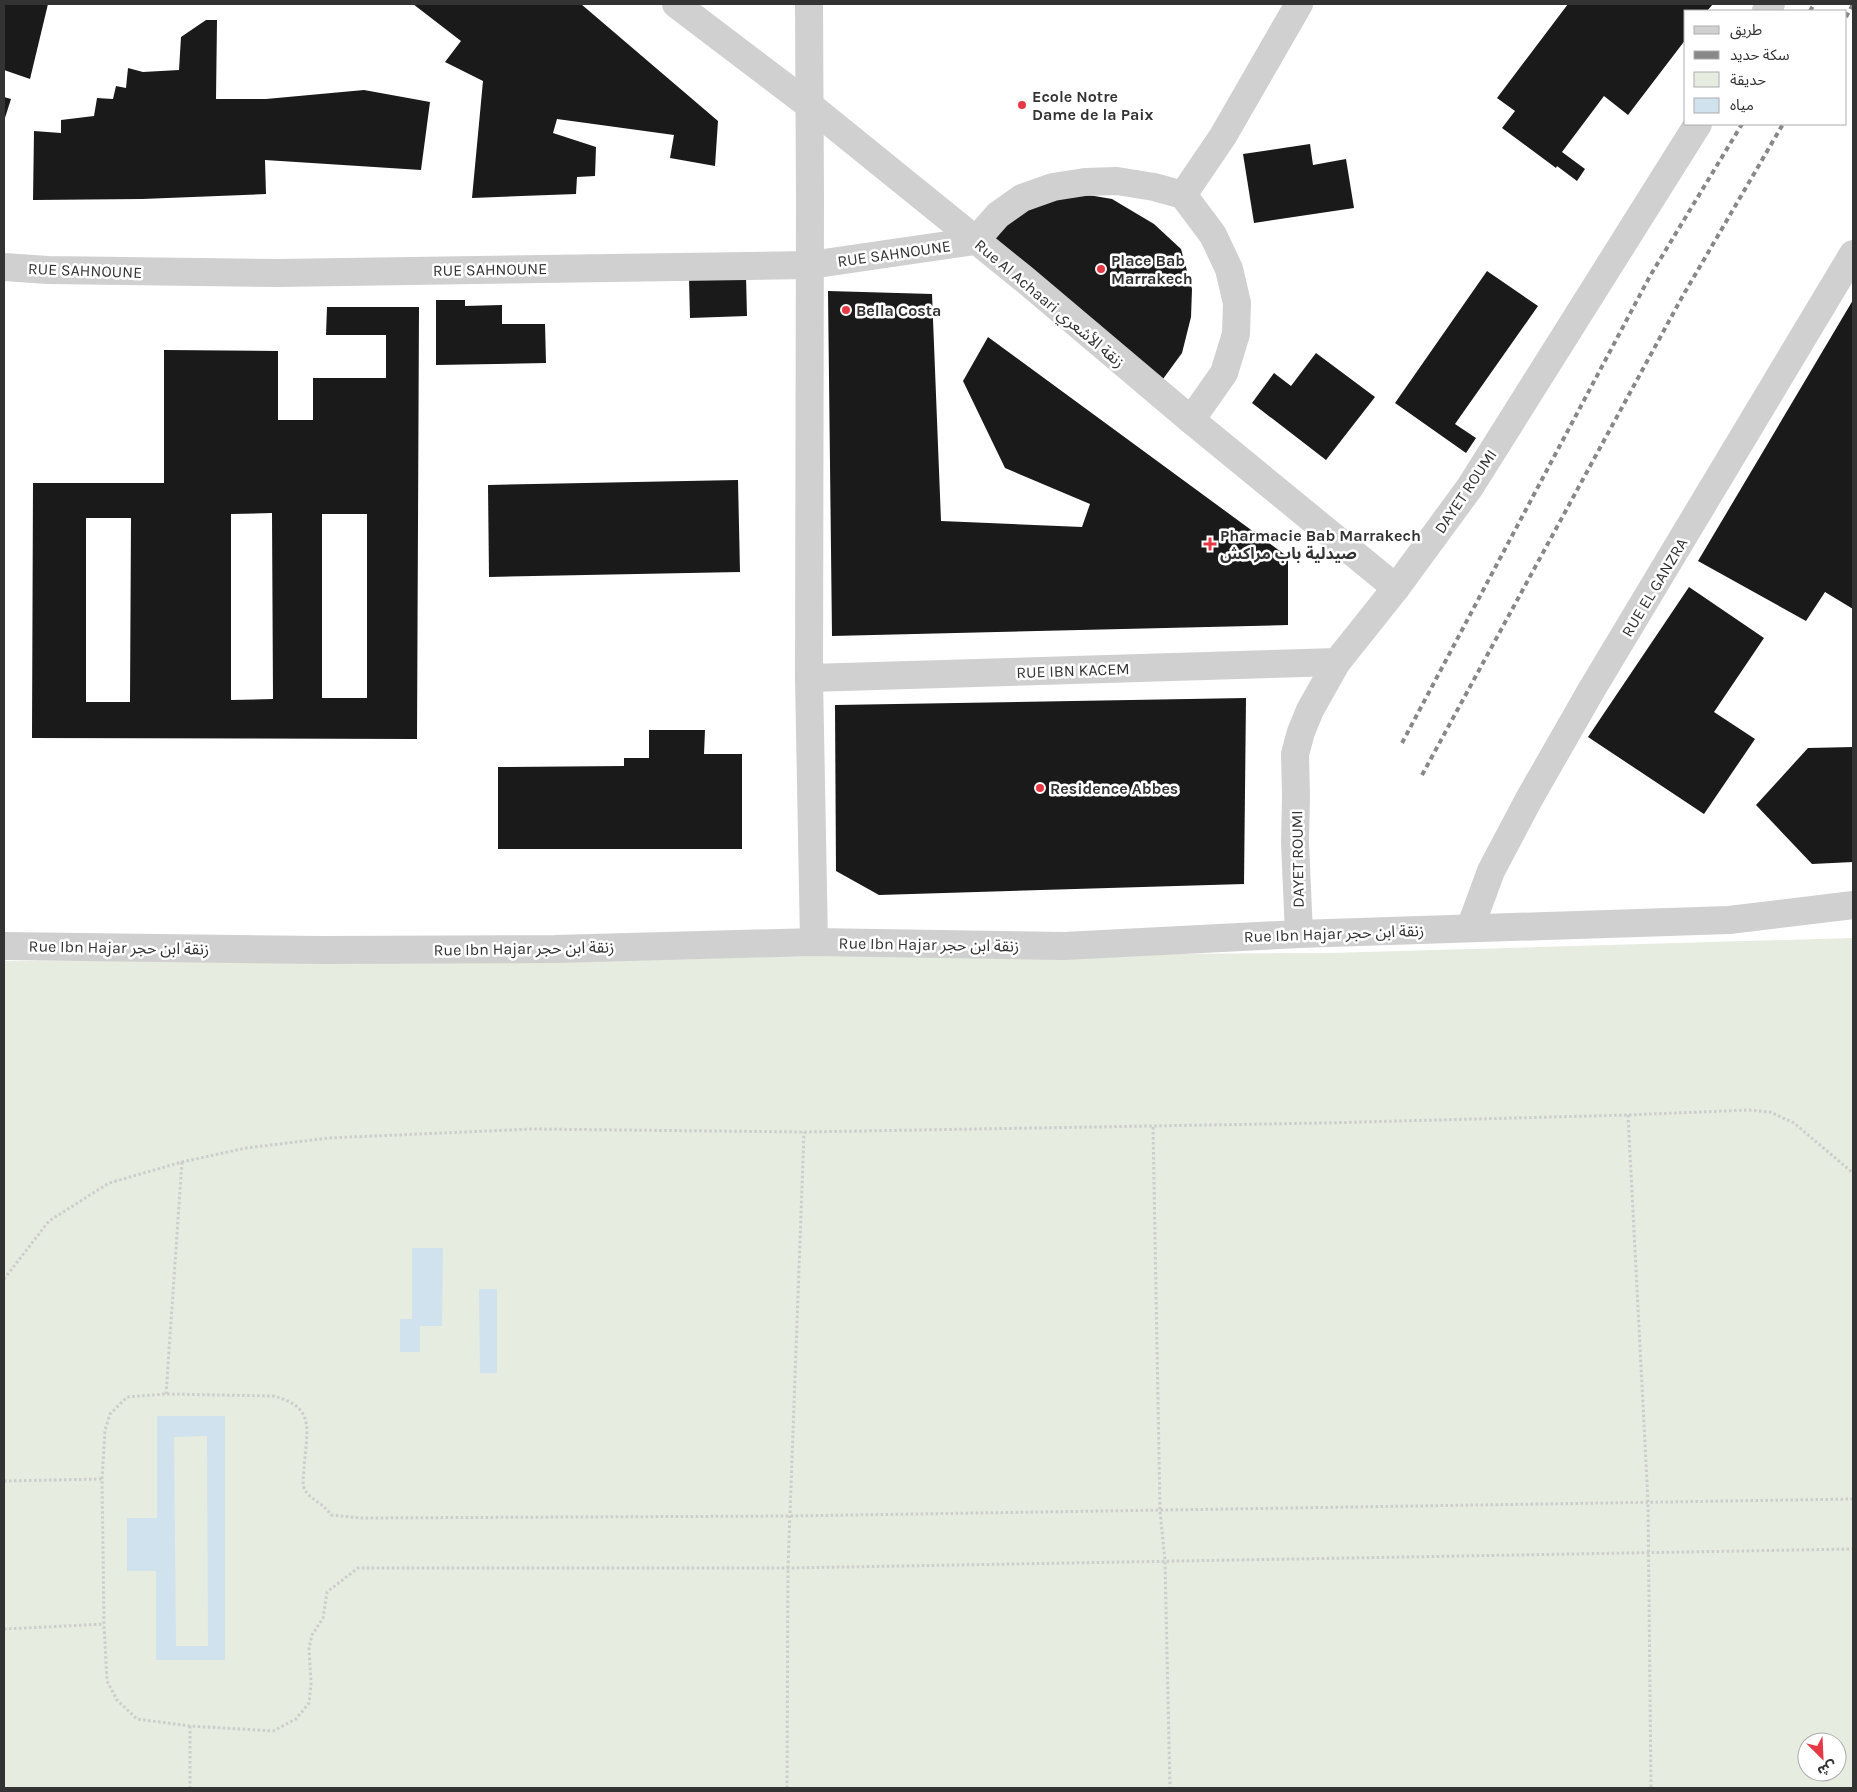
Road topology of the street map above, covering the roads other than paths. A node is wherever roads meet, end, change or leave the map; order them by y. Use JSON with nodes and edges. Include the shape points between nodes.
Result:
{"nodes":[{"id":1,"x":676,"y":4,"type":"edge"},
{"id":2,"x":809,"y":4,"type":"edge"},
{"id":3,"x":1299,"y":4,"type":"edge"},
{"id":4,"x":809,"y":105,"type":"junction"},
{"id":5,"x":1697,"y":125,"type":"edge"},
{"id":6,"x":1183,"y":195,"type":"junction"},
{"id":7,"x":975,"y":241,"type":"junction"},
{"id":8,"x":1853,"y":254,"type":"edge"},
{"id":9,"x":810,"y":265,"type":"junction"},
{"id":10,"x":4,"y":267,"type":"edge"},
{"id":11,"x":1191,"y":420,"type":"junction"},
{"id":12,"x":1396,"y":588,"type":"junction"},
{"id":13,"x":1337,"y":662,"type":"junction"},
{"id":14,"x":809,"y":678,"type":"junction"},
{"id":15,"x":1853,"y":905,"type":"edge"},
{"id":16,"x":1470,"y":928,"type":"junction"},
{"id":17,"x":1299,"y":934,"type":"junction"},
{"id":18,"x":814,"y":942,"type":"junction"},
{"id":19,"x":4,"y":946,"type":"edge"}],
"edges":[{"from":1,"to":4,"type":"street","name":"Rue Al Achaari زنقة الأشعري"},
{"from":2,"to":4,"type":"street"},
{"from":3,"to":6,"type":"street","via":[[1223,136]]},
{"from":4,"to":7,"type":"street","name":"Rue Al Achaari زنقة الأشعري"},
{"from":4,"to":9,"type":"street"},
{"from":5,"to":12,"type":"street","name":"DAYET ROUMI","via":[[1470,487]]},
{"from":6,"to":7,"type":"street","via":[[1154,186],[1117,181],[1053,186],[1022,198],[998,215]]},
{"from":6,"to":11,"type":"street","via":[[1213,235],[1229,269],[1237,303],[1236,334],[1224,373]]},
{"from":7,"to":9,"type":"street","name":"RUE SAHNOUNE"},
{"from":7,"to":11,"type":"street","name":"Rue Al Achaari زنقة الأشعري"},
{"from":8,"to":16,"type":"street","name":"RUE EL GANZRA","via":[[1539,782],[1491,871]]},
{"from":9,"to":10,"type":"street","name":"RUE SAHNOUNE","via":[[278,273],[58,271]]},
{"from":9,"to":14,"type":"street"},
{"from":11,"to":12,"type":"street","name":"Rue Al Achaari زنقة الأشعري"},
{"from":12,"to":13,"type":"street","name":"DAYET ROUMI"},
{"from":13,"to":14,"type":"street","name":"RUE IBN KACEM"},
{"from":13,"to":17,"type":"street","name":"DAYET ROUMI","via":[[1310,710],[1295,754]]},
{"from":14,"to":18,"type":"street"},
{"from":15,"to":16,"type":"street","name":"Rue Ibn Hajar زنقة ابن حجر","via":[[1729,920]]},
{"from":16,"to":17,"type":"street","name":"Rue Ibn Hajar زنقة ابن حجر"},
{"from":17,"to":18,"type":"street","name":"Rue Ibn Hajar زنقة ابن حجر","via":[[1064,946]]},
{"from":18,"to":19,"type":"street","name":"Rue Ibn Hajar زنقة ابن حجر","via":[[526,949]]}]}
